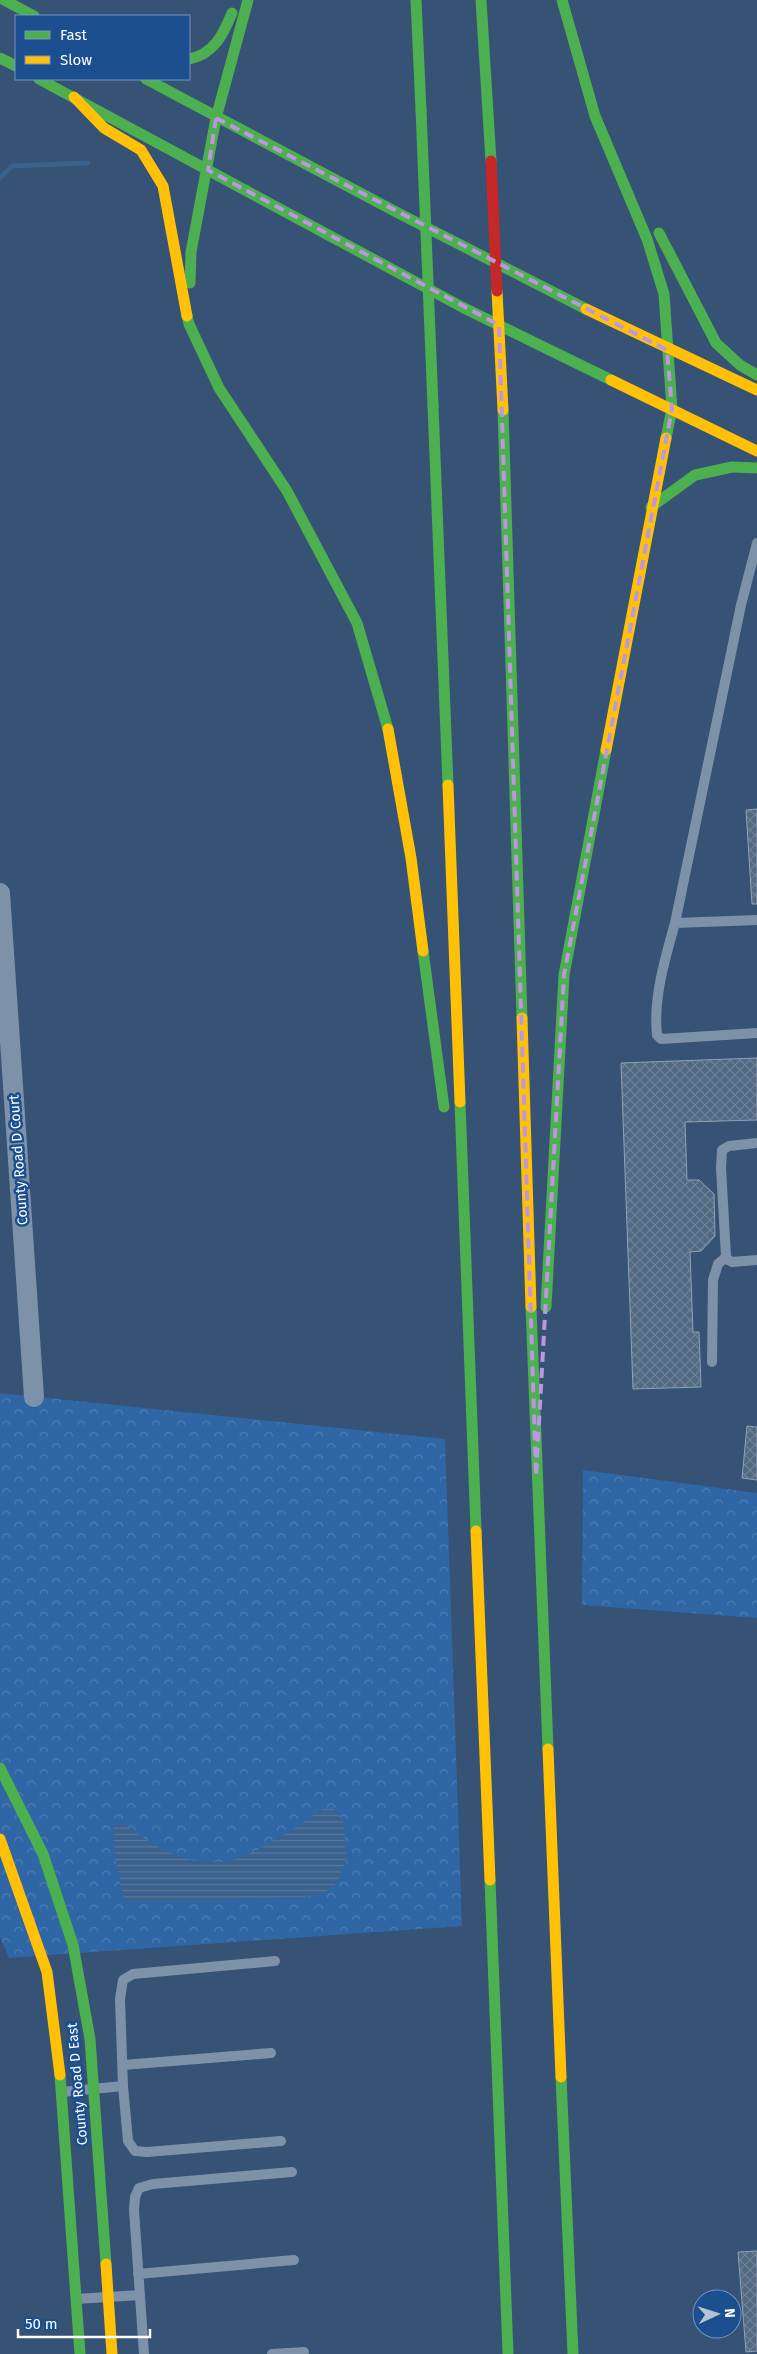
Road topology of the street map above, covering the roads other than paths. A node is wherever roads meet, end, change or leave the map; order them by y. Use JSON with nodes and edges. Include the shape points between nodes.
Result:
{"nodes":[{"id":1,"x":4,"y":0,"type":"edge"},
{"id":2,"x":238,"y":0,"type":"edge"},
{"id":3,"x":248,"y":0,"type":"edge"},
{"id":4,"x":416,"y":0,"type":"edge"},
{"id":5,"x":481,"y":0,"type":"edge"},
{"id":6,"x":562,"y":0,"type":"edge"},
{"id":7,"x":32,"y":15,"type":"edge"},
{"id":8,"x":567,"y":21,"type":"junction"},
{"id":9,"x":0,"y":58,"type":"edge"},
{"id":10,"x":190,"y":59,"type":"edge"},
{"id":11,"x":15,"y":66,"type":"edge"},
{"id":12,"x":41,"y":80,"type":"edge"},
{"id":13,"x":148,"y":80,"type":"edge"},
{"id":14,"x":74,"y":98,"type":"junction"},
{"id":15,"x":216,"y":118,"type":"junction"},
{"id":16,"x":208,"y":170,"type":"junction"},
{"id":17,"x":189,"y":324,"type":"junction"},
{"id":18,"x":667,"y":350,"type":"junction"},
{"id":19,"x":757,"y":375,"type":"edge"},
{"id":20,"x":757,"y":390,"type":"edge"},
{"id":21,"x":672,"y":409,"type":"junction"},
{"id":22,"x":757,"y":451,"type":"edge"},
{"id":23,"x":757,"y":468,"type":"edge"},
{"id":24,"x":651,"y":507,"type":"junction"},
{"id":25,"x":757,"y":543,"type":"edge"},
{"id":26,"x":0,"y":893,"type":"edge"},
{"id":27,"x":757,"y":920,"type":"edge"},
{"id":28,"x":675,"y":923,"type":"junction"},
{"id":29,"x":757,"y":1032,"type":"edge"},
{"id":30,"x":445,"y":1114,"type":"dead end"},
{"id":31,"x":450,"y":1143,"type":"dead end"},
{"id":32,"x":757,"y":1143,"type":"edge"},
{"id":33,"x":465,"y":1249,"type":"junction"},
{"id":34,"x":726,"y":1257,"type":"junction"},
{"id":35,"x":757,"y":1260,"type":"edge"},
{"id":36,"x":545,"y":1322,"type":"dead end"},
{"id":37,"x":544,"y":1341,"type":"dead end"},
{"id":38,"x":712,"y":1362,"type":"dead end"},
{"id":39,"x":34,"y":1396,"type":"dead end"},
{"id":40,"x":536,"y":1476,"type":"junction"},
{"id":41,"x":0,"y":1768,"type":"edge"},
{"id":42,"x":0,"y":1838,"type":"edge"},
{"id":43,"x":275,"y":1961,"type":"dead end"},
{"id":44,"x":270,"y":2053,"type":"dead end"},
{"id":45,"x":123,"y":2065,"type":"junction"},
{"id":46,"x":123,"y":2086,"type":"junction"},
{"id":47,"x":94,"y":2090,"type":"junction"},
{"id":48,"x":61,"y":2092,"type":"junction"},
{"id":49,"x":281,"y":2141,"type":"dead end"},
{"id":50,"x":292,"y":2172,"type":"dead end"},
{"id":51,"x":294,"y":2260,"type":"dead end"},
{"id":52,"x":138,"y":2274,"type":"junction"},
{"id":53,"x":140,"y":2294,"type":"junction"},
{"id":54,"x":108,"y":2298,"type":"junction"},
{"id":55,"x":76,"y":2299,"type":"junction"},
{"id":56,"x":304,"y":2352,"type":"dead end"},
{"id":57,"x":80,"y":2354,"type":"edge"},
{"id":58,"x":112,"y":2354,"type":"edge"},
{"id":59,"x":144,"y":2354,"type":"edge"},
{"id":60,"x":272,"y":2354,"type":"edge"},
{"id":61,"x":508,"y":2354,"type":"edge"},
{"id":62,"x":573,"y":2354,"type":"edge"}],
"edges":[{"from":1,"to":7,"type":"main road"},
{"from":2,"to":10,"type":"main road","via":[[226,30],[213,49]]},
{"from":3,"to":15,"type":"main road"},
{"from":4,"to":33,"type":"main road","bridge":true},
{"from":5,"to":40,"type":"main road","bridge":true,"via":[[503,410]]},
{"from":6,"to":8,"type":"main road"},
{"from":8,"to":18,"type":"main road","via":[[595,116],[647,239],[664,294]]},
{"from":8,"to":19,"type":"main road","via":[[647,211],[716,343],[740,365]]},
{"from":9,"to":11,"type":"main road"},
{"from":12,"to":14,"type":"main road"},
{"from":13,"to":15,"type":"main road"},
{"from":14,"to":16,"type":"main road"},
{"from":14,"to":17,"type":"main road","via":[[104,128],[141,150],[163,186]]},
{"from":15,"to":16,"type":"main road"},
{"from":15,"to":18,"type":"main road"},
{"from":16,"to":17,"type":"main road","via":[[192,252]]},
{"from":16,"to":21,"type":"main road","via":[[462,307]]},
{"from":17,"to":30,"type":"main road","via":[[219,388],[287,492],[357,623],[387,725],[411,858]]},
{"from":18,"to":20,"type":"main road"},
{"from":18,"to":21,"type":"main road"},
{"from":21,"to":22,"type":"main road"},
{"from":21,"to":24,"type":"main road"},
{"from":23,"to":24,"type":"main road","via":[[732,467],[695,475]]},
{"from":24,"to":36,"type":"main road","via":[[564,975]]},
{"from":25,"to":28,"type":"lane","via":[[741,605]]},
{"from":26,"to":39,"type":"street","name":"County Road D Court"},
{"from":27,"to":28,"type":"lane"},
{"from":28,"to":29,"type":"lane","via":[[662,968],[657,1036],[661,1039]]},
{"from":31,"to":33,"type":"main road"},
{"from":32,"to":34,"type":"lane","via":[[729,1146],[722,1150]]},
{"from":33,"to":61,"type":"main road"},
{"from":34,"to":35,"type":"lane","via":[[732,1262]]},
{"from":34,"to":38,"type":"lane","via":[[718,1264],[713,1280]]},
{"from":37,"to":40,"type":"main road"},
{"from":40,"to":62,"type":"main road"},
{"from":41,"to":47,"type":"main road","name":"County Road D East","via":[[43,1854],[73,1945],[90,2040]]},
{"from":42,"to":48,"type":"main road","name":"County Road D East","via":[[47,1972]]},
{"from":43,"to":45,"type":"lane","via":[[133,1974],[123,1980],[120,1999]]},
{"from":44,"to":45,"type":"lane"},
{"from":45,"to":46,"type":"lane"},
{"from":46,"to":47,"type":"lane"},
{"from":46,"to":49,"type":"lane","via":[[128,2141],[135,2151]]},
{"from":47,"to":48,"type":"lane"},
{"from":47,"to":54,"type":"main road","name":"County Road D East"},
{"from":48,"to":55,"type":"main road","name":"County Road D East"},
{"from":50,"to":52,"type":"lane","via":[[153,2184],[139,2188],[134,2210]]},
{"from":51,"to":52,"type":"lane"},
{"from":52,"to":53,"type":"lane"},
{"from":53,"to":54,"type":"lane"},
{"from":53,"to":59,"type":"lane"},
{"from":54,"to":55,"type":"lane"},
{"from":54,"to":58,"type":"main road","name":"County Road D East"},
{"from":55,"to":57,"type":"main road","name":"County Road D East"},
{"from":56,"to":60,"type":"lane"}]}
